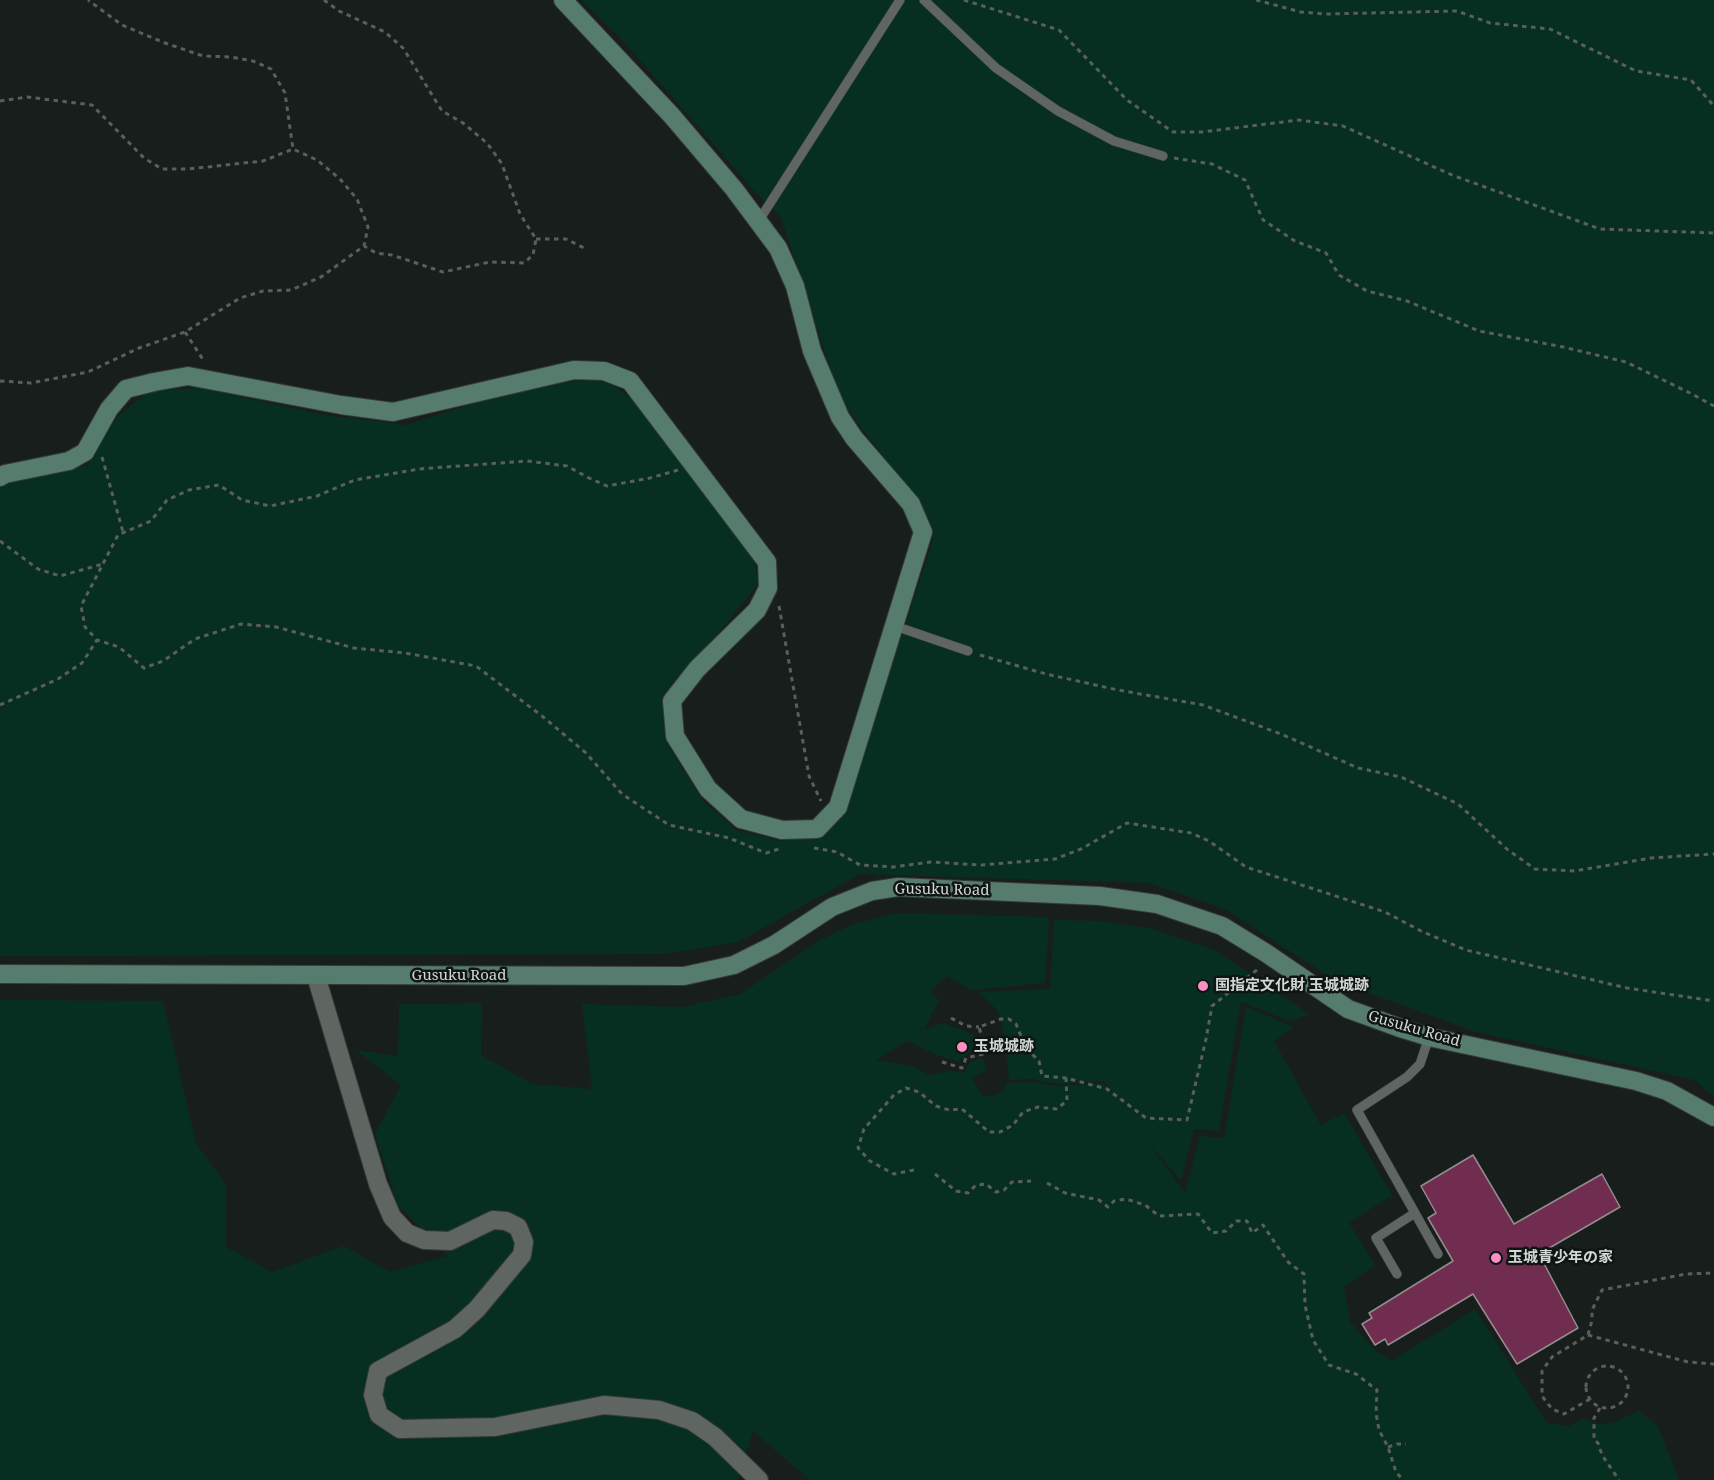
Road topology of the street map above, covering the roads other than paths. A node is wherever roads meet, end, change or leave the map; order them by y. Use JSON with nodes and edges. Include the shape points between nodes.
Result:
{"nodes":[{"id":1,"x":563,"y":0,"type":"edge"},
{"id":2,"x":900,"y":0,"type":"edge"},
{"id":3,"x":924,"y":0,"type":"edge"},
{"id":4,"x":1163,"y":156,"type":"road end"},
{"id":5,"x":759,"y":222,"type":"junction"},
{"id":6,"x":0,"y":477,"type":"edge"},
{"id":7,"x":895,"y":626,"type":"junction"},
{"id":8,"x":968,"y":651,"type":"road end"},
{"id":9,"x":0,"y":974,"type":"edge"},
{"id":10,"x":316,"y":976,"type":"junction"},
{"id":11,"x":1429,"y":1037,"type":"junction"},
{"id":12,"x":1714,"y":1118,"type":"edge"},
{"id":13,"x":1415,"y":1213,"type":"junction"},
{"id":14,"x":1438,"y":1254,"type":"dead end"},
{"id":15,"x":1397,"y":1274,"type":"dead end"},
{"id":16,"x":759,"y":1480,"type":"edge"}],
"edges":[{"from":1,"to":5,"type":"street","via":[[672,116]]},
{"from":2,"to":5,"type":"lane"},
{"from":3,"to":4,"type":"lane","via":[[996,68],[1058,111],[1114,141]]},
{"from":5,"to":7,"type":"street","via":[[778,248],[795,286],[812,351],[840,417],[910,504],[923,532]]},
{"from":6,"to":7,"type":"street","via":[[69,461],[85,452],[109,409],[126,389],[188,376],[393,412],[574,370],[604,371],[630,381],[767,562],[768,588],[758,610],[697,669],[672,701],[675,736],[708,789],[741,819],[782,830],[817,829],[838,807]]},
{"from":7,"to":8,"type":"lane"},
{"from":9,"to":10,"type":"street","name":"Gusuku Road"},
{"from":10,"to":11,"type":"street","name":"Gusuku Road","via":[[684,976],[734,965],[774,945],[832,907],[872,891],[898,887],[1100,896],[1158,904],[1222,926],[1348,1009]]},
{"from":10,"to":16,"type":"street","via":[[378,1184],[392,1217],[407,1233],[424,1240],[450,1241],[493,1220],[506,1221],[518,1227],[524,1242],[522,1255],[455,1329],[378,1371],[373,1395],[379,1415],[400,1429],[495,1427],[604,1405],[660,1410],[692,1421],[715,1437]]},
{"from":11,"to":12,"type":"street","name":"Gusuku Road","via":[[1636,1081],[1667,1091]]},
{"from":11,"to":13,"type":"lane","via":[[1420,1064],[1357,1110]]},
{"from":13,"to":14,"type":"lane"},
{"from":13,"to":15,"type":"lane","via":[[1376,1238]]}]}
